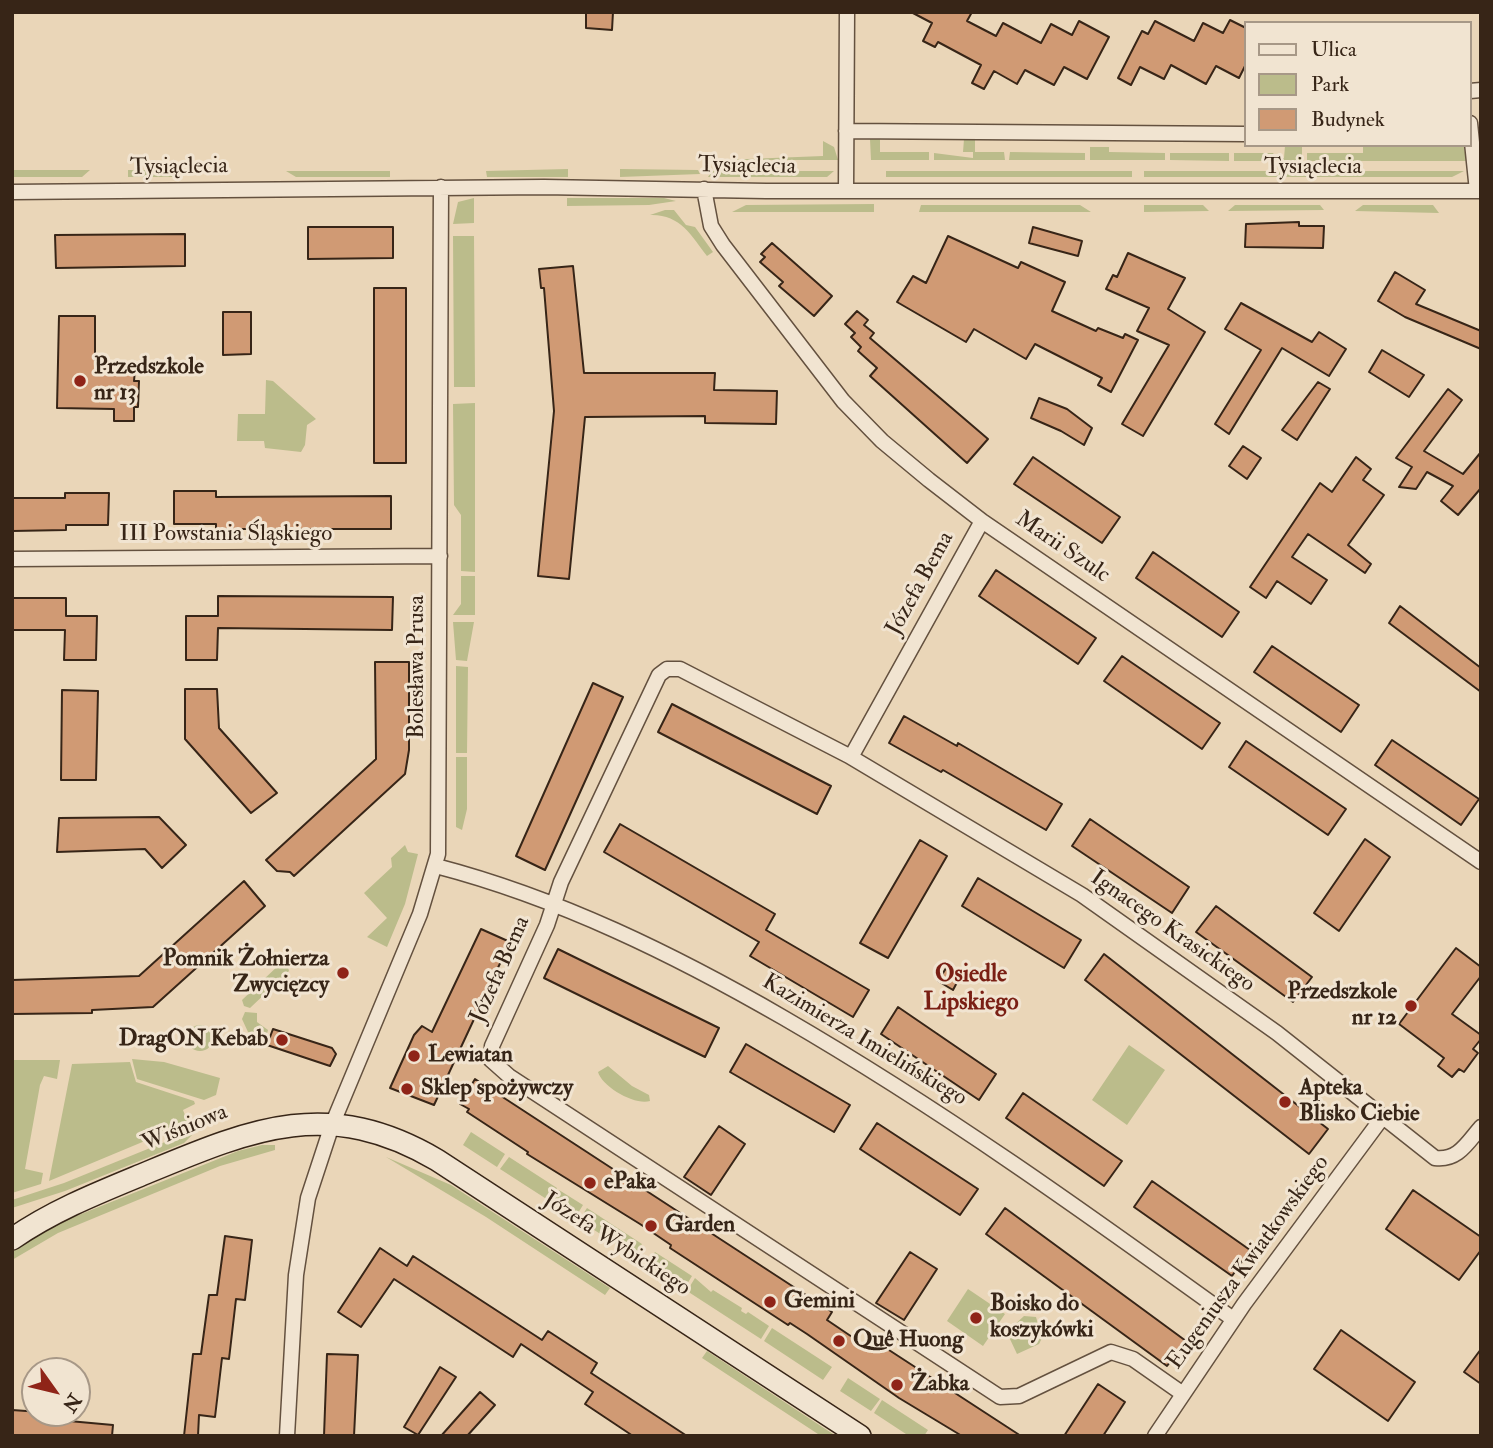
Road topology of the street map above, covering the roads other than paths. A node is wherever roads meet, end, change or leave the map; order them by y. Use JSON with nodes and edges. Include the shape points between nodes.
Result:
{"nodes":[{"id":1,"x":847,"y":12,"type":"edge"},
{"id":2,"x":846,"y":131,"type":"junction"},
{"id":3,"x":1244,"y":134,"type":"edge"},
{"id":4,"x":1472,"y":138,"type":"edge"},
{"id":5,"x":440,"y":187,"type":"junction"},
{"id":6,"x":704,"y":189,"type":"junction"},
{"id":7,"x":845,"y":191,"type":"junction"},
{"id":8,"x":1479,"y":191,"type":"edge"},
{"id":9,"x":12,"y":192,"type":"edge"},
{"id":10,"x":982,"y":521,"type":"junction"},
{"id":11,"x":440,"y":556,"type":"junction"},
{"id":12,"x":12,"y":559,"type":"edge"},
{"id":13,"x":851,"y":757,"type":"junction"},
{"id":14,"x":1481,"y":862,"type":"edge"},
{"id":15,"x":436,"y":866,"type":"junction"},
{"id":16,"x":555,"y":905,"type":"junction"},
{"id":17,"x":1382,"y":1118,"type":"junction"},
{"id":18,"x":332,"y":1125,"type":"junction"},
{"id":19,"x":1481,"y":1127,"type":"edge"},
{"id":20,"x":63,"y":1208,"type":"junction"},
{"id":21,"x":12,"y":1218,"type":"edge"},
{"id":22,"x":12,"y":1239,"type":"edge"},
{"id":23,"x":1233,"y":1319,"type":"junction"},
{"id":24,"x":1183,"y":1394,"type":"junction"},
{"id":25,"x":287,"y":1436,"type":"edge"},
{"id":26,"x":860,"y":1436,"type":"edge"},
{"id":27,"x":1155,"y":1436,"type":"edge"}],
"edges":[{"from":1,"to":2,"type":"street"},
{"from":2,"to":3,"type":"street"},
{"from":2,"to":7,"type":"street"},
{"from":4,"to":8,"type":"street"},
{"from":5,"to":6,"type":"street","name":"Tysiąclecia"},
{"from":5,"to":9,"type":"street","name":"Tysiąclecia"},
{"from":5,"to":11,"type":"street","name":"Bolesława Prusa"},
{"from":6,"to":7,"type":"street","name":"Tysiąclecia"},
{"from":6,"to":10,"type":"street","name":"Marii Szulc","via":[[718,238],[837,393],[892,449]]},
{"from":7,"to":8,"type":"street","name":"Tysiąclecia"},
{"from":10,"to":13,"type":"street","name":"Józefa Bema"},
{"from":10,"to":14,"type":"street","name":"Marii Szulc"},
{"from":11,"to":12,"type":"street","name":"III Powstania Śląskiego"},
{"from":11,"to":15,"type":"street","name":"Bolesława Prusa"},
{"from":13,"to":16,"type":"street","name":"Józefa Bema","via":[[680,669],[667,669],[652,685],[561,882]]},
{"from":13,"to":17,"type":"street","name":"Ignacego Krasickiego","via":[[1082,895],[1295,1047]]},
{"from":15,"to":16,"type":"street","name":"Kazimierza Imielińskiego","via":[[487,879]]},
{"from":15,"to":18,"type":"street","name":"Bolesława Prusa","via":[[421,914]]},
{"from":16,"to":23,"type":"street","name":"Kazimierza Imielińskiego","via":[[666,954],[874,1070],[1028,1170]]},
{"from":16,"to":24,"type":"street","name":"Józefa Bema","via":[[492,1046],[491,1060],[509,1076],[1000,1397],[1020,1396],[1111,1352],[1133,1359]]},
{"from":17,"to":19,"type":"street","name":"Ignacego Krasickiego","via":[[1435,1158],[1458,1154]]},
{"from":17,"to":23,"type":"street","name":"Eugeniusza Kwiatkowskiego"},
{"from":18,"to":20,"type":"street","name":"Wiśniowa","via":[[293,1125],[239,1135]]},
{"from":18,"to":25,"type":"street","name":"Bolesława Prusa","via":[[314,1175],[300,1241]]},
{"from":18,"to":26,"type":"street","name":"Józefa Wybickiego","via":[[377,1132],[436,1160]]},
{"from":20,"to":21,"type":"street","name":"Wiśniowa"},
{"from":20,"to":22,"type":"street","name":"Wiśniowa"},
{"from":23,"to":24,"type":"street","name":"Eugeniusza Kwiatkowskiego"},
{"from":24,"to":27,"type":"street","name":"Eugeniusza Kwiatkowskiego"}]}
